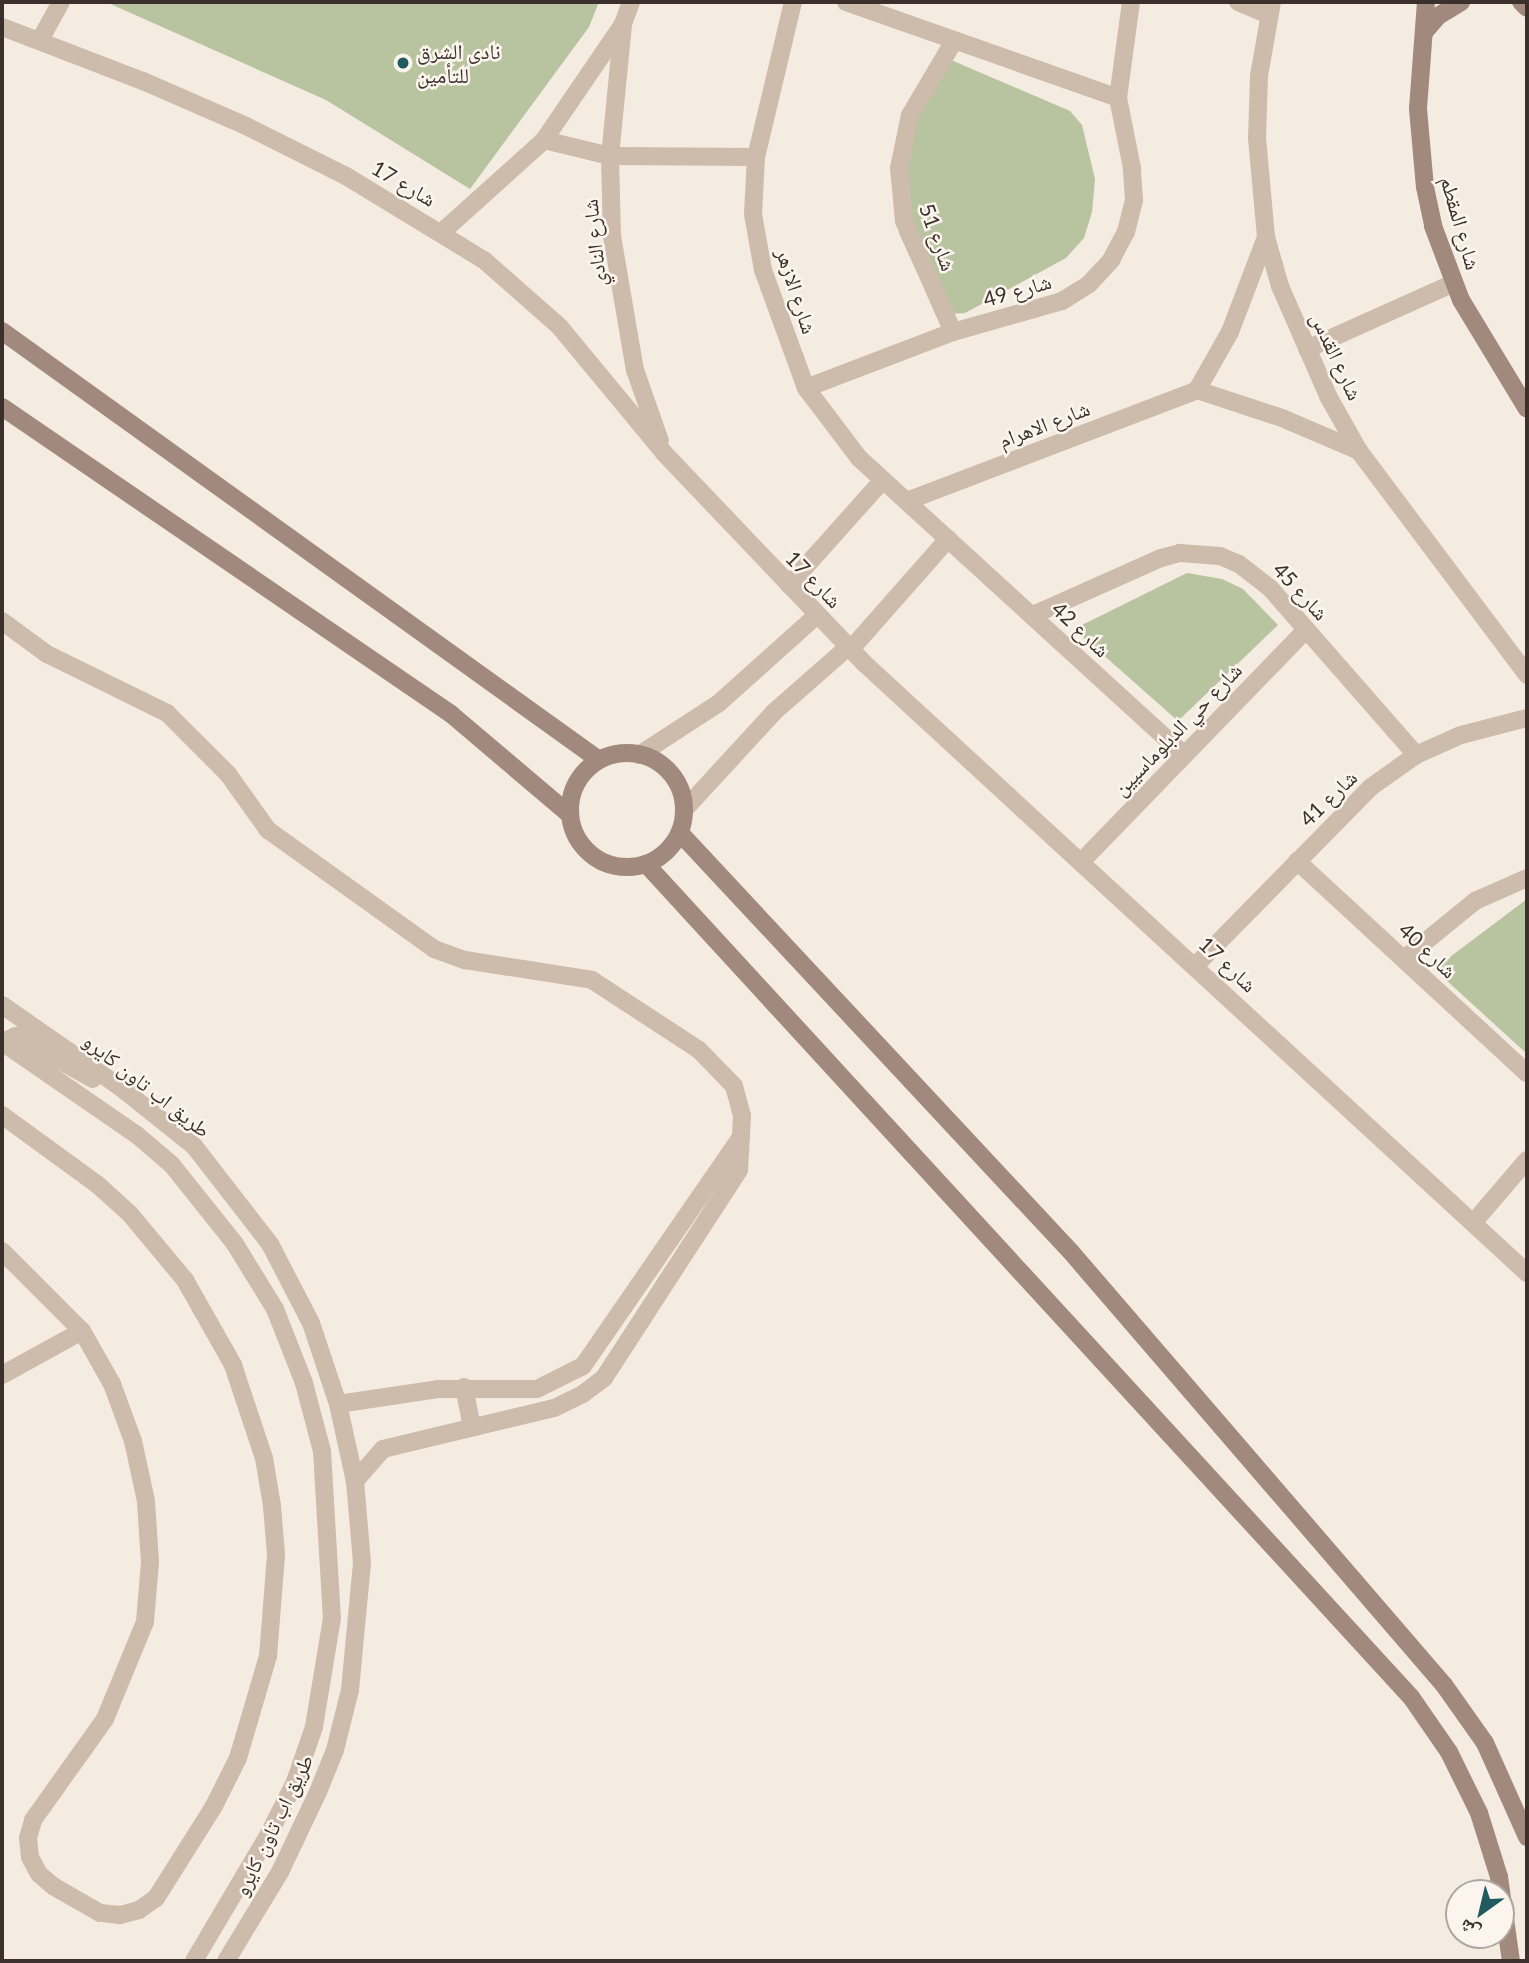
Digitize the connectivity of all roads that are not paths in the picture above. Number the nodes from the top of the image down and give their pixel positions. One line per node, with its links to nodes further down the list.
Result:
1 (61, 2): 15 (street)
2 (631, 2): 12 (street, شارع النادي)
3 (793, 2): 20 (street, شارع الازهر)
4 (846, 2): 16 (street)
5 (1131, 2): 17 (street, شارع 49)
6 (1238, 2): 10 (street)
7 (1426, 2): 14 (main road, شارع المقطم)
8 (1461, 2): 14 (main road)
9 (1521, 2): 11 (main road)
10 (1271, 8): 22 (street, شارع القدس)
11 (1527, 8)
12 (623, 24): 18 (street, شارع النادي); 19 (street, شارع النادي)
13 (2, 27): 15 (street, شارع 17)
14 (1426, 30): 23 (main road, شارع المقطم)
15 (40, 40): 21 (street, شارع 17)
16 (954, 41): 17 (street); 25 (street, شارع 51)
17 (1118, 98): 25 (street, شارع 49)
18 (544, 140): 19 (street); 21 (street, شارع النادي)
19 (610, 156): 20 (street); 32 (street, شارع النادي)
20 (755, 157): 27 (street, شارع الازهر)
21 (442, 232): 32 (street, شارع 17)
22 (1266, 237): 26 (street, شارع القدس); 28 (street)
23 (1454, 283): 26 (street); 30 (main road, شارع المقطم)
24 (2, 331): 47 (main road)
25 (953, 332): 27 (street, شارع 49)
26 (1307, 349): 31 (street, شارع القدس)
27 (806, 388): 33 (street, شارع الازهر)
28 (1197, 390): 31 (street); 34 (street, شارع الاهرام)
29 (2, 407): 49 (main road)
30 (1527, 409)
31 (1359, 451): 42 (street, شارع القدس)
32 (664, 453): 36 (street, شارع 17)
33 (883, 480): 34 (street, شارع الازهر); 36 (street)
34 (907, 500): 35 (street, شارع الازهر)
35 (948, 539): 38 (street, شارع 42); 41 (street)
36 (789, 585): 37 (street, شارع 17)
37 (817, 615): 41 (street, شارع 17); 45 (street)
38 (1033, 615): 40 (street, شارع 45); 44 (street, شارع 42)
39 (2, 621): 62 (street)
40 (1306, 630): 44 (street, شارع حي الدبلوماسيين); 46 (street, شارع 45)
41 (850, 648): 48 (street); 51 (street, شارع 17)
42 (1527, 674)
43 (1527, 718): 46 (street, شارع 41)
44 (1182, 753): 51 (street, شارع حي الدبلوماسيين)
45 (639, 755): 47 (main road); 48 (main road)
46 (1416, 755): 52 (street, شارع 41)
47 (599, 760): 49 (main road)
48 (684, 810): 50 (main road)
49 (570, 815): 53 (main road)
50 (680, 833): 53 (main road); 76 (main road)
51 (1082, 861): 56 (street, شارع 17)
52 (1297, 861): 55 (street, شارع 40); 56 (street, شارع 41)
53 (646, 864): 79 (main road)
54 (1527, 878): 55 (street)
55 (1404, 959): 59 (street, شارع 40)
56 (1196, 965): 64 (street, شارع 17)
57 (2, 1005): 60 (street, طريق اب تاون كايرو)
58 (2, 1042): 60 (street); 75 (street, طريق اب تاون كايرو)
59 (1527, 1073)
60 (120, 1087): 72 (street, طريق اب تاون كايرو)
61 (2, 1115): 69 (street)
62 (741, 1137): 65 (street); 67 (street)
63 (1527, 1160): 64 (street)
64 (1473, 1223): 68 (street, شارع 17)
65 (666, 1248): 67 (street); 71 (street)
66 (2, 1251): 69 (street)
67 (684, 1259): 73 (street)
68 (1527, 1273)
69 (82, 1331): 70 (street)
70 (2, 1375)
71 (464, 1387): 72 (street); 73 (street)
72 (338, 1404): 74 (street, طريق اب تاون كايرو)
73 (472, 1427): 74 (street)
74 (355, 1481): 75 (street); 78 (street, طريق اب تاون كايرو)
75 (326, 1485): 77 (street, طريق اب تاون كايرو)
76 (1527, 1837)
77 (194, 1961)
78 (226, 1961)
79 (1511, 1961)

